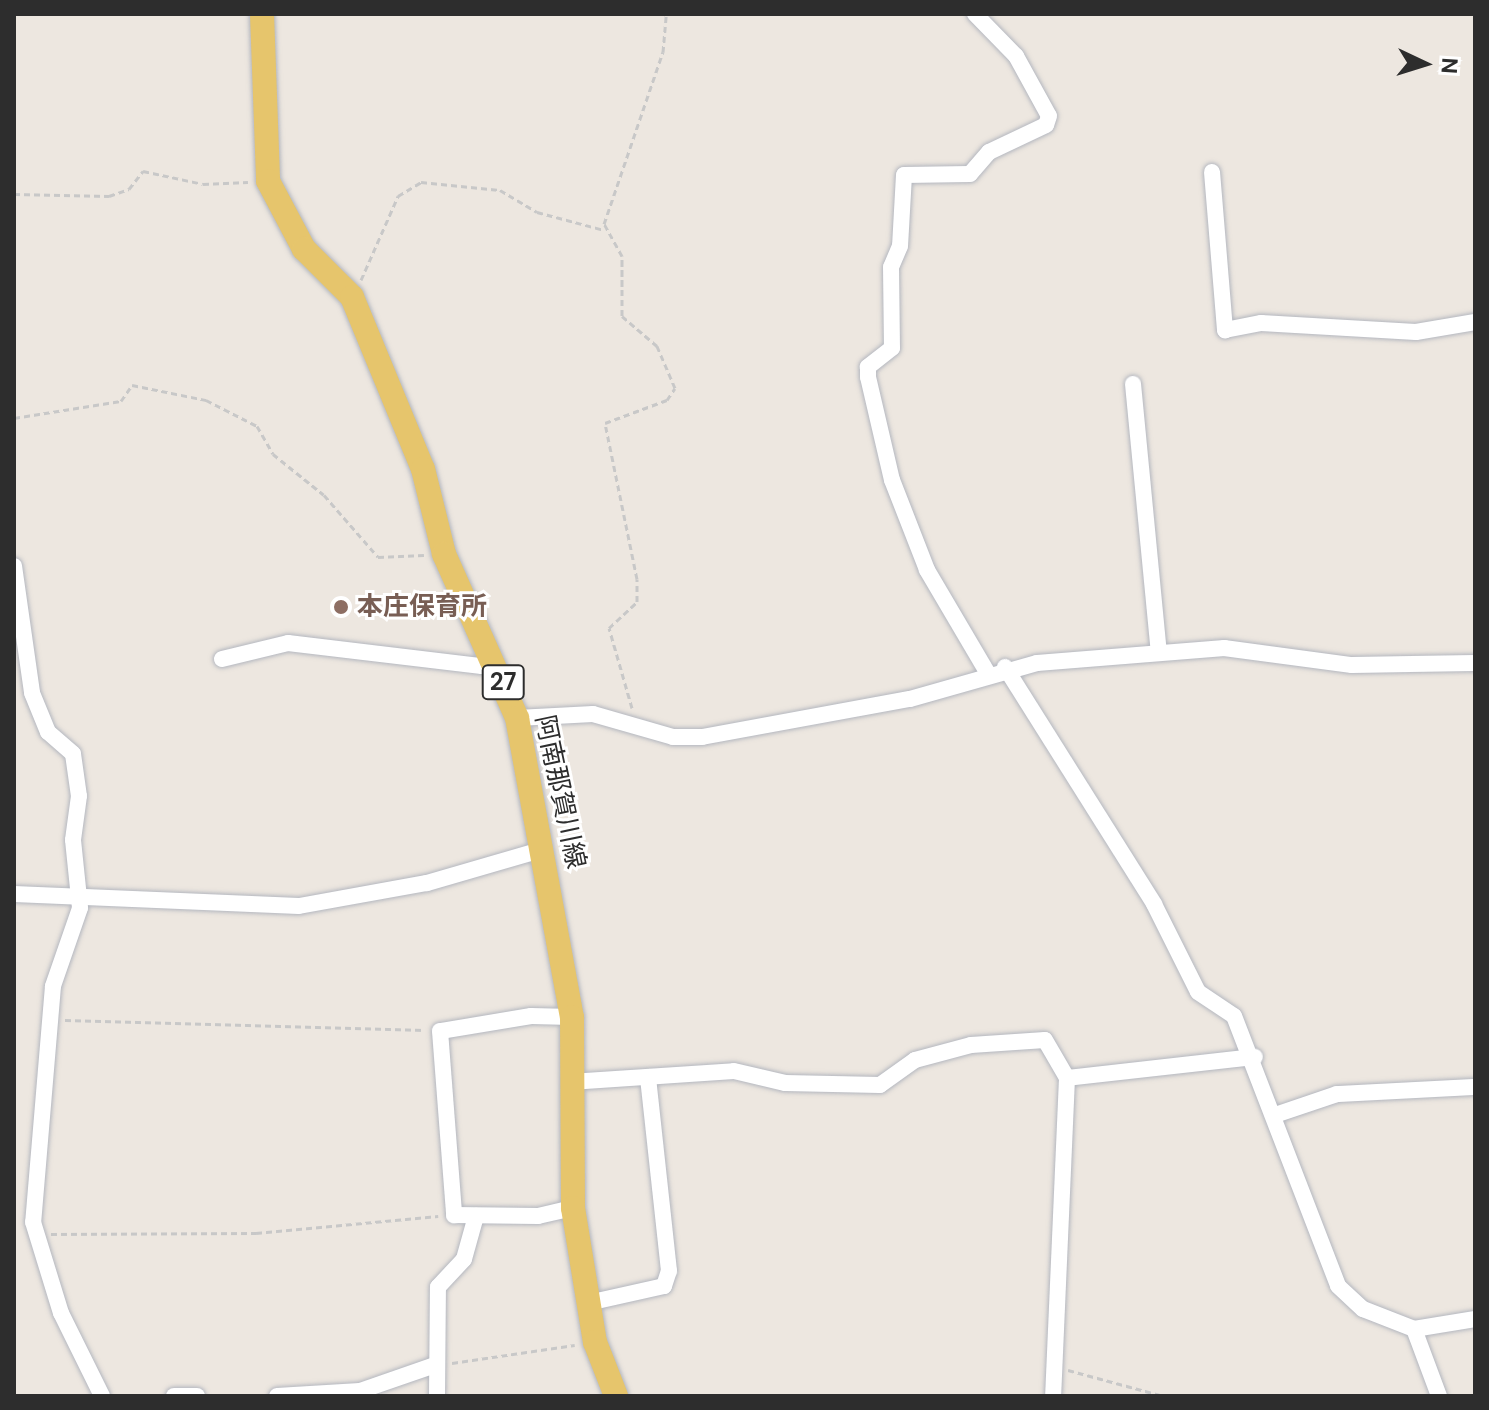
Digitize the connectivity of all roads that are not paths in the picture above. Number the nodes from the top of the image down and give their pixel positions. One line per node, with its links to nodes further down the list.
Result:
1 (262, 14): 9 (main road, 阿南那賀川線 / 27)
2 (975, 14): 12 (street)
3 (1212, 172): 4 (street)
4 (1475, 322)
5 (1133, 384): 7 (street)
6 (14, 566): 16 (street)
7 (1159, 652): 10 (street); 11 (street)
8 (222, 659): 9 (street)
9 (493, 661): 13 (main road, 阿南那賀川線 / 27)
10 (1475, 663)
11 (1005, 667): 12 (street); 18 (street)
12 (987, 672): 13 (street)
13 (517, 718): 14 (main road, 阿南那賀川線 / 27)
14 (544, 849): 16 (street); 17 (main road, 阿南那賀川線 / 27)
15 (14, 894): 16 (street)
16 (79, 897): 30 (street)
17 (572, 1017): 21 (main road, 阿南那賀川線 / 27); 25 (street)
18 (1255, 1057): 20 (street); 23 (street)
19 (648, 1077): 20 (street); 21 (street); 26 (street)
20 (1067, 1078): 36 (street)
21 (570, 1082): 24 (main road, 阿南那賀川線 / 27)
22 (1475, 1087): 23 (street)
23 (1278, 1114): 28 (street)
24 (573, 1208): 25 (street); 26 (main road, 阿南那賀川線 / 27)
25 (476, 1216): 29 (street)
26 (588, 1303): 35 (main road, 阿南那賀川線 / 27)
27 (1475, 1319): 28 (street)
28 (1414, 1329): 37 (street)
29 (435, 1365): 33 (street); 34 (street)
30 (102, 1396)
31 (174, 1396): 32 (street)
32 (197, 1396)
33 (277, 1396)
34 (437, 1396)
35 (616, 1396)
36 (1053, 1396)
37 (1439, 1396)

